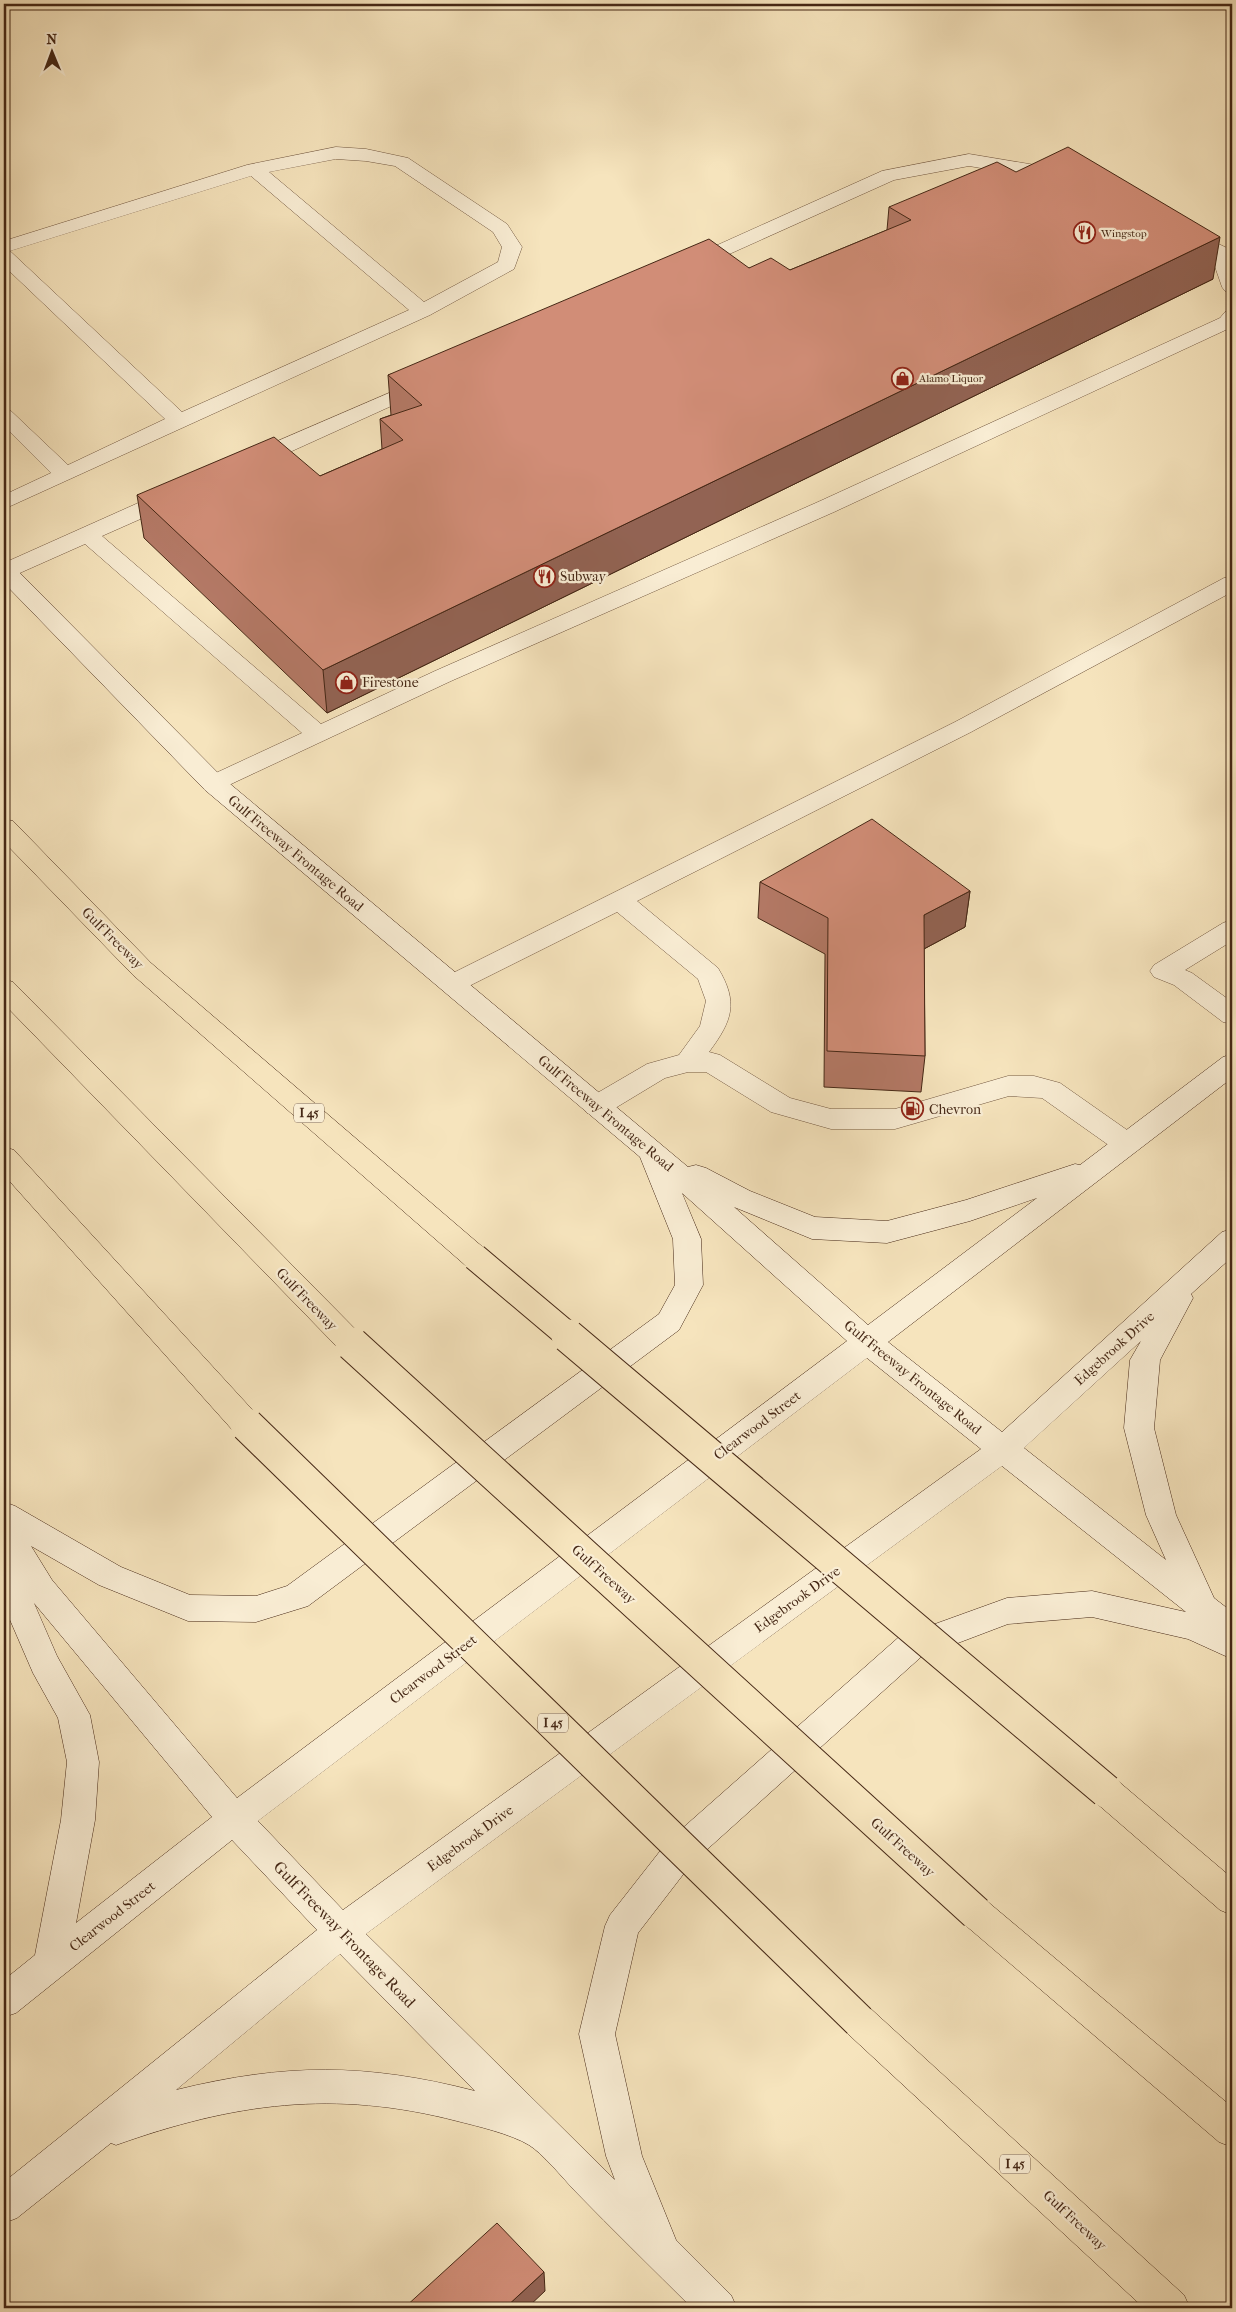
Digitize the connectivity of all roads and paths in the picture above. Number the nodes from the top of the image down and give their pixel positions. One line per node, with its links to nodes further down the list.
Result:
1 (254, 169): 4 (main road); 8 (main road); 8 (main road)
2 (1074, 177): 6 (main road)
3 (1169, 225): 7 (main road)
4 (4, 247)
5 (4, 256): 12 (main road)
6 (670, 273)
7 (1232, 287)
8 (423, 311): 12 (main road)
9 (1232, 316): 20 (main road)
10 (443, 375): 13 (main road)
11 (4, 415): 14 (main road)
12 (179, 420): 14 (main road)
13 (233, 469)
14 (65, 474): 16 (main road)
15 (188, 489): 17 (main road)
16 (4, 503)
17 (87, 534): 18 (main road); 20 (main road)
18 (4, 570): 21 (main road, Gulf Freeway Frontage Road)
19 (1232, 583): 23 (main road)
20 (319, 735): 21 (main road)
21 (214, 784): 25 (main road, Gulf Freeway Frontage Road)
22 (4, 827): 44 (highway, Gulf Freeway / I 45, bridge)
23 (619, 900): 25 (main road); 28 (main road)
24 (1232, 929): 27 (main road)
25 (452, 984): 30 (main road, Gulf Freeway Frontage Road)
26 (4, 988): 48 (highway, Gulf Freeway, bridge)
27 (1232, 1015)
28 (688, 1062): 30 (main road); 31 (main road)
29 (1232, 1064): 31 (main road)
30 (597, 1106): 32 (main road, Gulf Freeway Frontage Road)
31 (1127, 1144): 34 (main road)
32 (651, 1152): 34 (main road); 37 (main road, Gulf Freeway Frontage Road); 39 (main road)
33 (4, 1157): 54 (highway, Gulf Freeway / I 45, bridge)
34 (1096, 1168): 37 (main road)
35 (1232, 1240): 36 (main road, Edgebrook Drive)
36 (1188, 1280): 38 (main road, Edgebrook Drive); 42 (main road)
37 (867, 1342): 38 (main road, Gulf Freeway Frontage Road); 43 (main road, Clearwood Street)
38 (1003, 1449): 42 (main road, Gulf Freeway Frontage Road); 45 (main road, Edgebrook Drive)
39 (4, 1514)
40 (4, 1530): 43 (main road, Gulf Freeway Frontage Road)
41 (4, 1570): 46 (main road)
42 (1225, 1623): 52 (main road)
43 (234, 1819): 45 (main road, Gulf Freeway Frontage Road); 46 (main road, Clearwood Street)
44 (1232, 1899)
45 (341, 1932): 49 (main road, Gulf Freeway Frontage Road); 50 (main road)
46 (51, 1964): 47 (main road, Clearwood Street)
47 (4, 2001)
48 (1232, 2130)
49 (540, 2132): 50 (main road); 52 (main road, Gulf Freeway Frontage Road)
50 (94, 2135): 51 (main road)
51 (4, 2205)
52 (662, 2252): 53 (main road, Gulf Freeway Frontage Road)
53 (718, 2308)
54 (1171, 2308)

